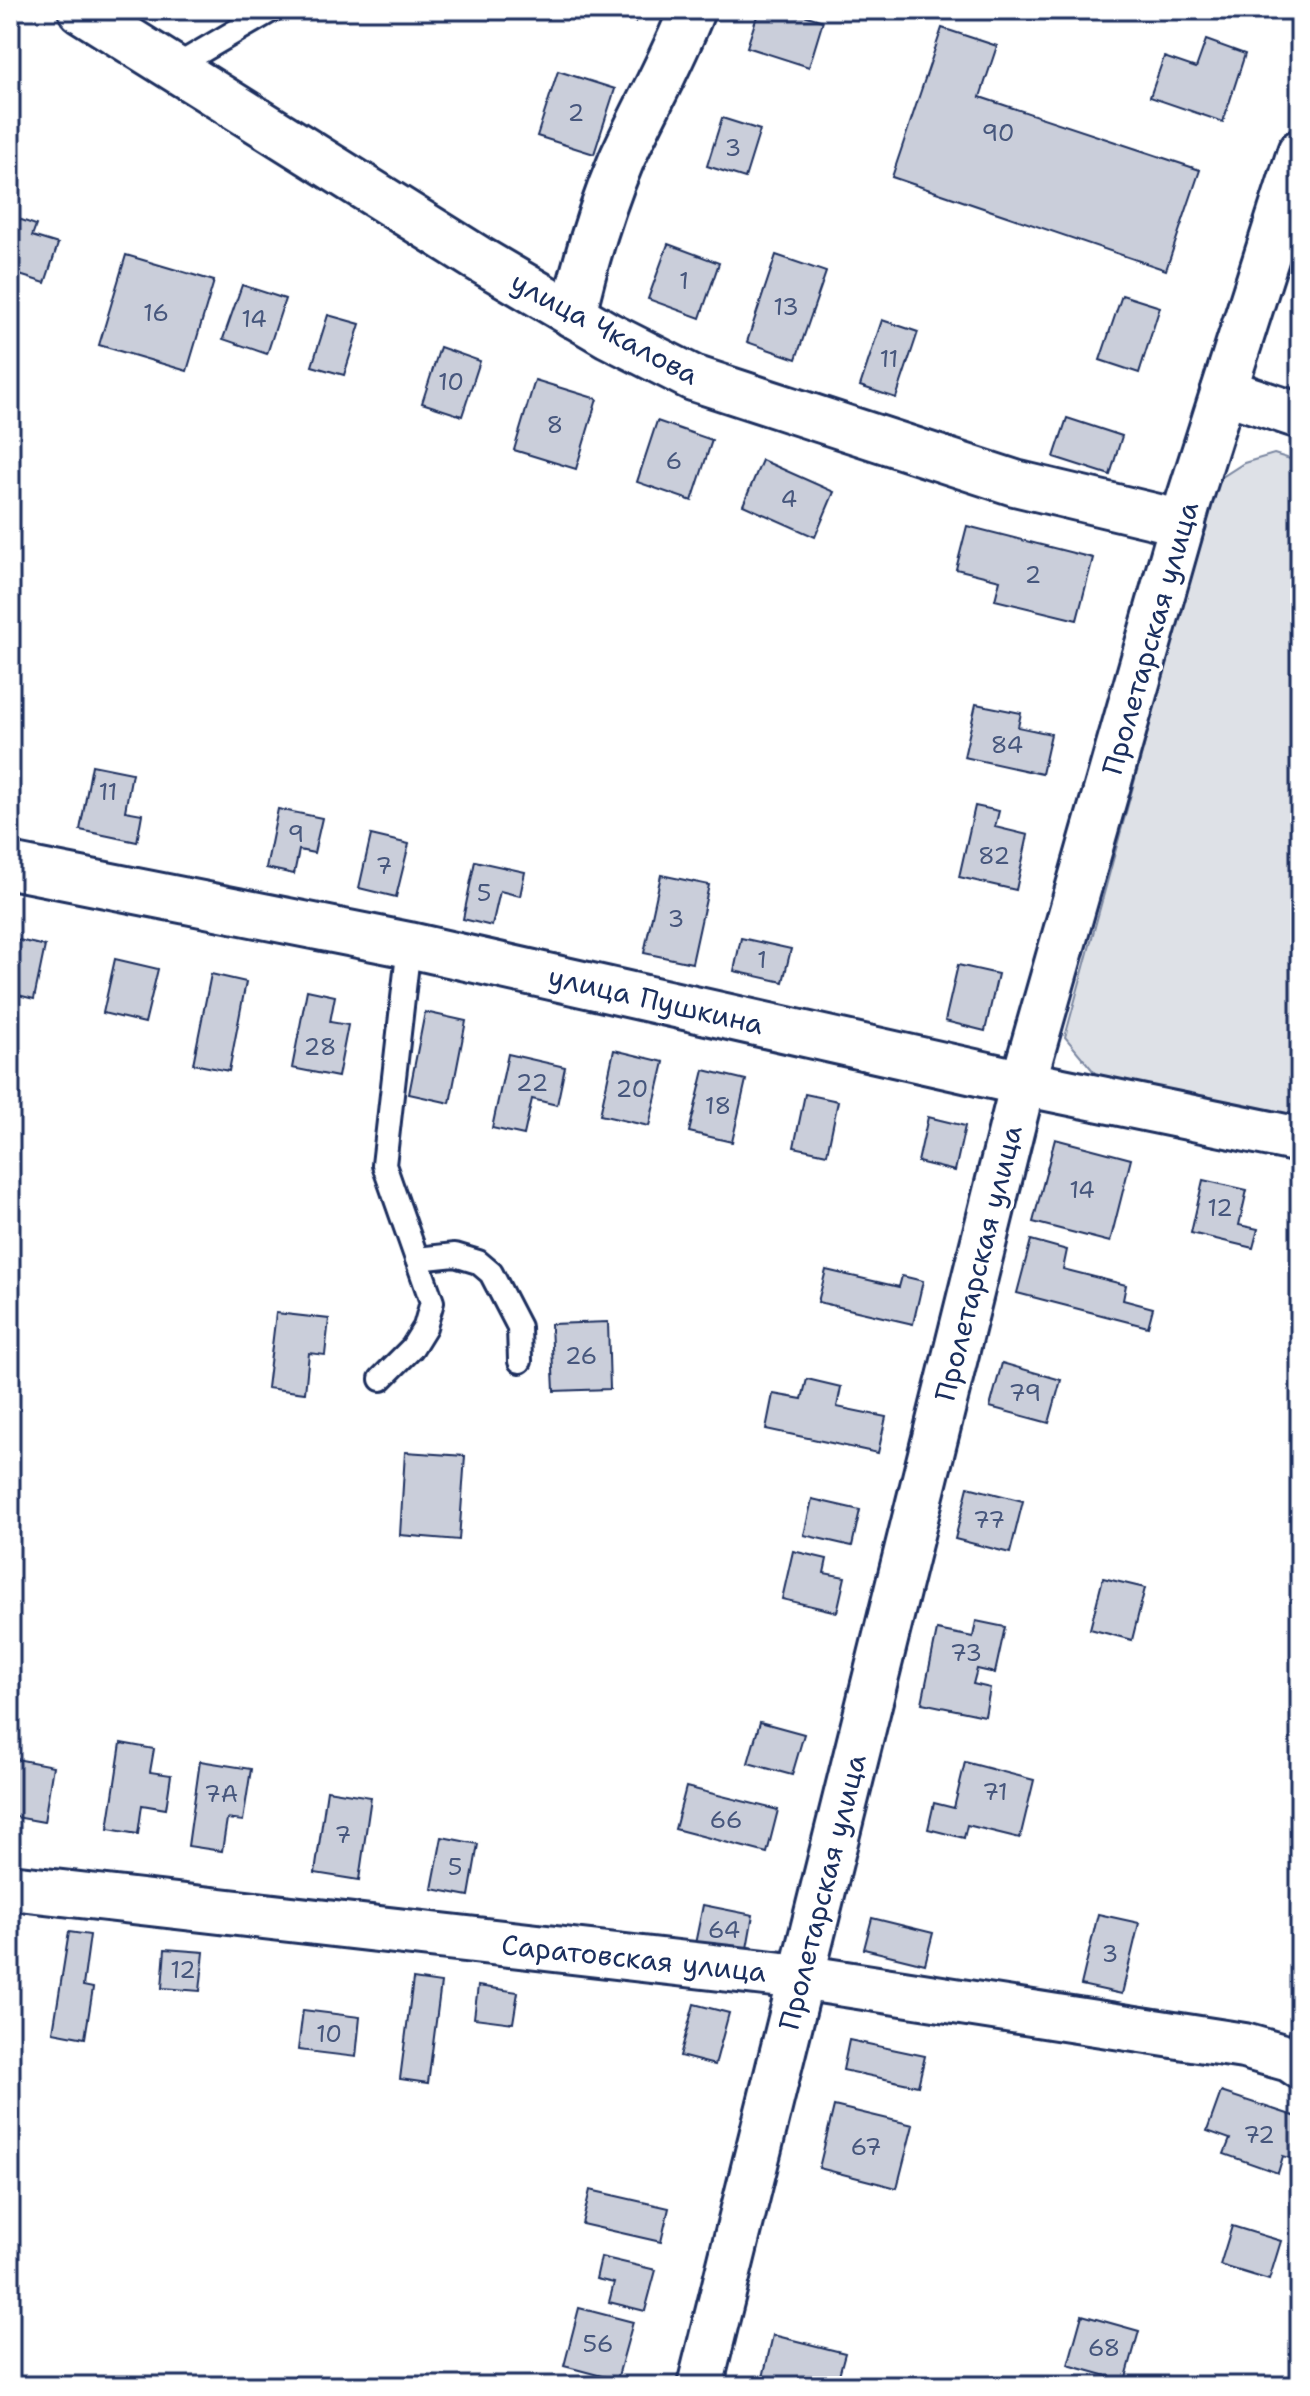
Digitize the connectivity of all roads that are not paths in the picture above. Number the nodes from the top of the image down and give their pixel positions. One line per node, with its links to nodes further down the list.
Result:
1 (81, 10): 4 (street, улица Чкалова)
2 (272, 10): 4 (lane)
3 (692, 10): 6 (street)
4 (173, 68): 6 (street, улица Чкалова)
5 (1300, 152): 7 (street, Пролетарская улица)
6 (573, 315): 9 (street, улица Чкалова)
7 (1224, 391): 8 (street); 9 (street, Пролетарская улица)
8 (1300, 416)
9 (1183, 523): 12 (street, Пролетарская улица)
10 (10, 866): 11 (street, улица Пушкина)
11 (409, 945): 12 (street, улица Пушкина); 14 (lane)
12 (1023, 1083): 13 (street, улица Пушкина); 18 (street, Пролетарская улица)
13 (1300, 1140)
14 (417, 1259): 15 (lane); 16 (lane)
15 (520, 1361)
16 (381, 1379)
17 (10, 1887): 18 (street, Саратовская улица)
18 (800, 1977): 19 (street, Саратовская улица); 20 (street, Пролетарская улица)
19 (1300, 2066)
20 (700, 2386)

